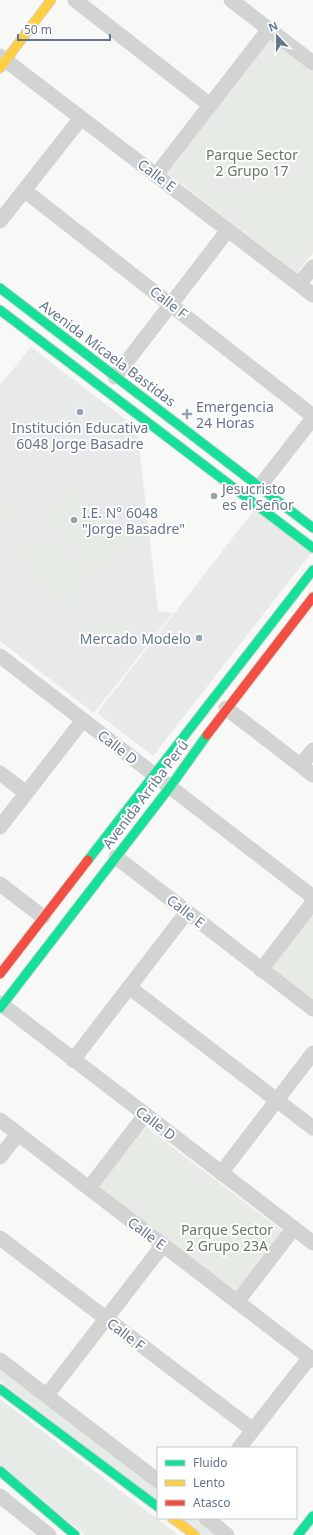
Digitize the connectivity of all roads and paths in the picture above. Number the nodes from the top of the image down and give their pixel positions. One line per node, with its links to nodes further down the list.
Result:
1 (51, 0): 5 (street)
2 (75, 0): 7 (street)
3 (231, 0): 4 (street)
4 (269, 29): 6 (street); 7 (street)
5 (2, 61): 8 (street, Calle E)
6 (313, 63)
7 (210, 105): 9 (street)
8 (81, 118): 9 (street, Calle E); 10 (street)
9 (156, 175): 12 (street, Calle E)
10 (24, 190): 11 (street); 17 (street, Calle F)
11 (0, 221)
12 (228, 230): 14 (street, Calle E); 17 (street)
13 (313, 267): 14 (street)
14 (299, 284): 16 (street, Calle E)
15 (0, 288): 19 (street, Avenida Micaela Bastidas)
16 (313, 295)
17 (171, 304): 19 (street); 20 (street, Calle F)
18 (0, 310): 23 (street)
19 (115, 377): 21 (street, Avenida Micaela Bastidas)
20 (313, 417): 21 (street)
21 (260, 486): 22 (street, Avenida Micaela Bastidas)
22 (313, 528)
23 (313, 548)
24 (313, 570): 32 (street, Avenida Arriba Perú)
25 (313, 597): 27 (street, Avenida Arriba Perú)
26 (0, 656): 28 (street, Calle D)
27 (226, 708): 30 (street); 34 (street, Avenida Arriba Perú)
28 (82, 720): 32 (street, Calle D); 35 (street)
29 (313, 750): 30 (street)
30 (301, 766): 33 (street)
31 (0, 773): 35 (street)
32 (153, 774): 34 (street, Calle D); 42 (street, Avenida Arriba Perú)
33 (313, 775)
34 (170, 787): 37 (street, Avenida Arriba Perú); 39 (street, Calle D)
35 (26, 794): 36 (street)
36 (0, 827)
37 (116, 858): 41 (street, Calle E); 46 (street, Avenida Arriba Perú)
38 (0, 884): 42 (street)
39 (313, 897)
40 (313, 902): 43 (street)
41 (187, 912): 43 (street, Calle E); 45 (street)
42 (43, 917): 44 (street, Avenida Arriba Perú)
43 (261, 970): 47 (street, Calle E)
44 (0, 974)
45 (129, 988): 49 (street); 50 (street)
46 (1, 1006): 49 (street, Calle D)
47 (313, 1010)
48 (313, 1053): 50 (street)
49 (73, 1060): 51 (street, Calle D)
50 (277, 1100): 53 (street); 56 (street)
51 (145, 1115): 56 (street, Calle D); 57 (street)
52 (0, 1120): 54 (street, Calle E)
53 (313, 1128)
54 (18, 1134): 55 (street); 57 (street, Calle E)
55 (0, 1157)
56 (221, 1173): 58 (street, Calle D)
57 (89, 1188): 61 (street, Calle E)
58 (294, 1228): 60 (street, Calle D); 62 (street)
59 (0, 1238): 63 (street, Calle F)
60 (313, 1243)
61 (163, 1245): 62 (street, Calle E); 63 (street)
62 (237, 1302): 64 (street, Calle E)
63 (107, 1319): 67 (street); 68 (street, Calle F)
64 (311, 1358): 68 (street)
65 (0, 1360): 67 (street)
66 (0, 1389): 73 (street)
67 (47, 1395): 71 (street)
68 (253, 1430): 69 (street)
69 (240, 1447)
70 (0, 1471): 78 (street)
71 (157, 1480)
72 (0, 1496): 77 (street)
73 (157, 1506)
74 (313, 1516): 81 (street)
75 (173, 1519): 79 (street)
76 (207, 1519): 80 (street)
77 (49, 1535)
78 (75, 1535)
79 (195, 1535)
80 (227, 1535)
81 (298, 1535)

